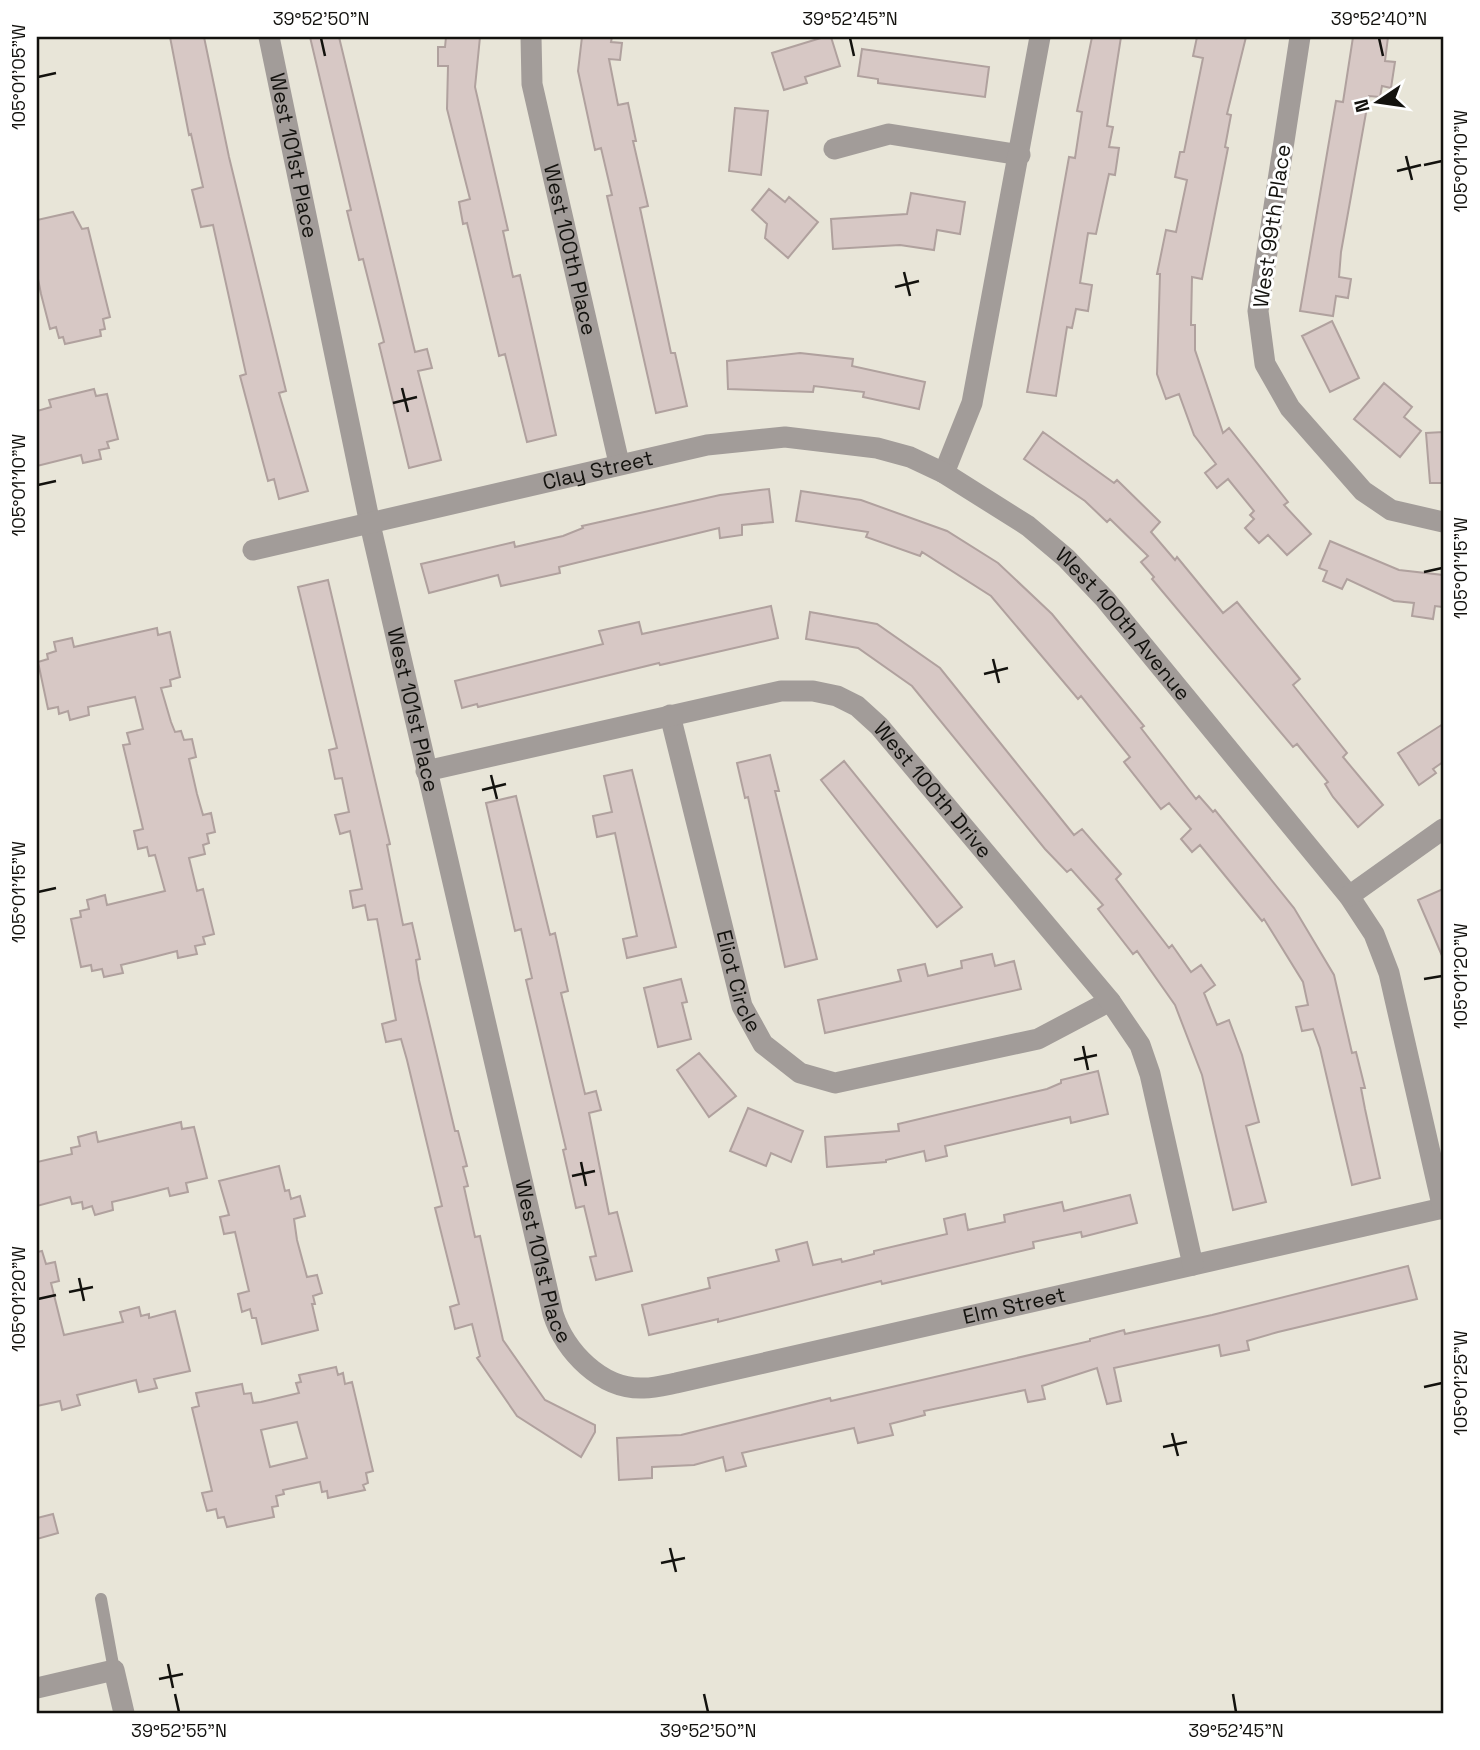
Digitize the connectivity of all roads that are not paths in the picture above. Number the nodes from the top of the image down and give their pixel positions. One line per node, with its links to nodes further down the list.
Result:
1 (269, 37): 10 (street, West 101st Place)
2 (531, 37): 7 (street, West 100th Place)
3 (1040, 37): 6 (street)
4 (1300, 37): 9 (street, West 99th Place)
5 (834, 149): 6 (street)
6 (1020, 155): 8 (street)
7 (619, 463): 8 (street, Clay Street); 10 (street, Clay Street)
8 (944, 473): 15 (street, West 100th Avenue)
9 (1443, 522)
10 (370, 524): 11 (street, Clay Street); 13 (street, West 101st Place)
11 (253, 550)
12 (670, 715): 13 (street, West 100th Drive); 16 (street, West 100th Drive); 16 (street, Eliot Circle)
13 (426, 771): 19 (street, West 101st Place)
14 (1443, 829): 15 (street)
15 (1349, 896): 17 (street, West 100th Avenue)
16 (1110, 1001): 18 (street, West 100th Drive)
17 (1443, 1209): 18 (street, Elm Street)
18 (1193, 1265): 19 (street, Elm Street)
19 (591, 1367)
20 (101, 1599): 21 (lane)
21 (114, 1670): 22 (street); 23 (street)
22 (37, 1688)
23 (124, 1713)

